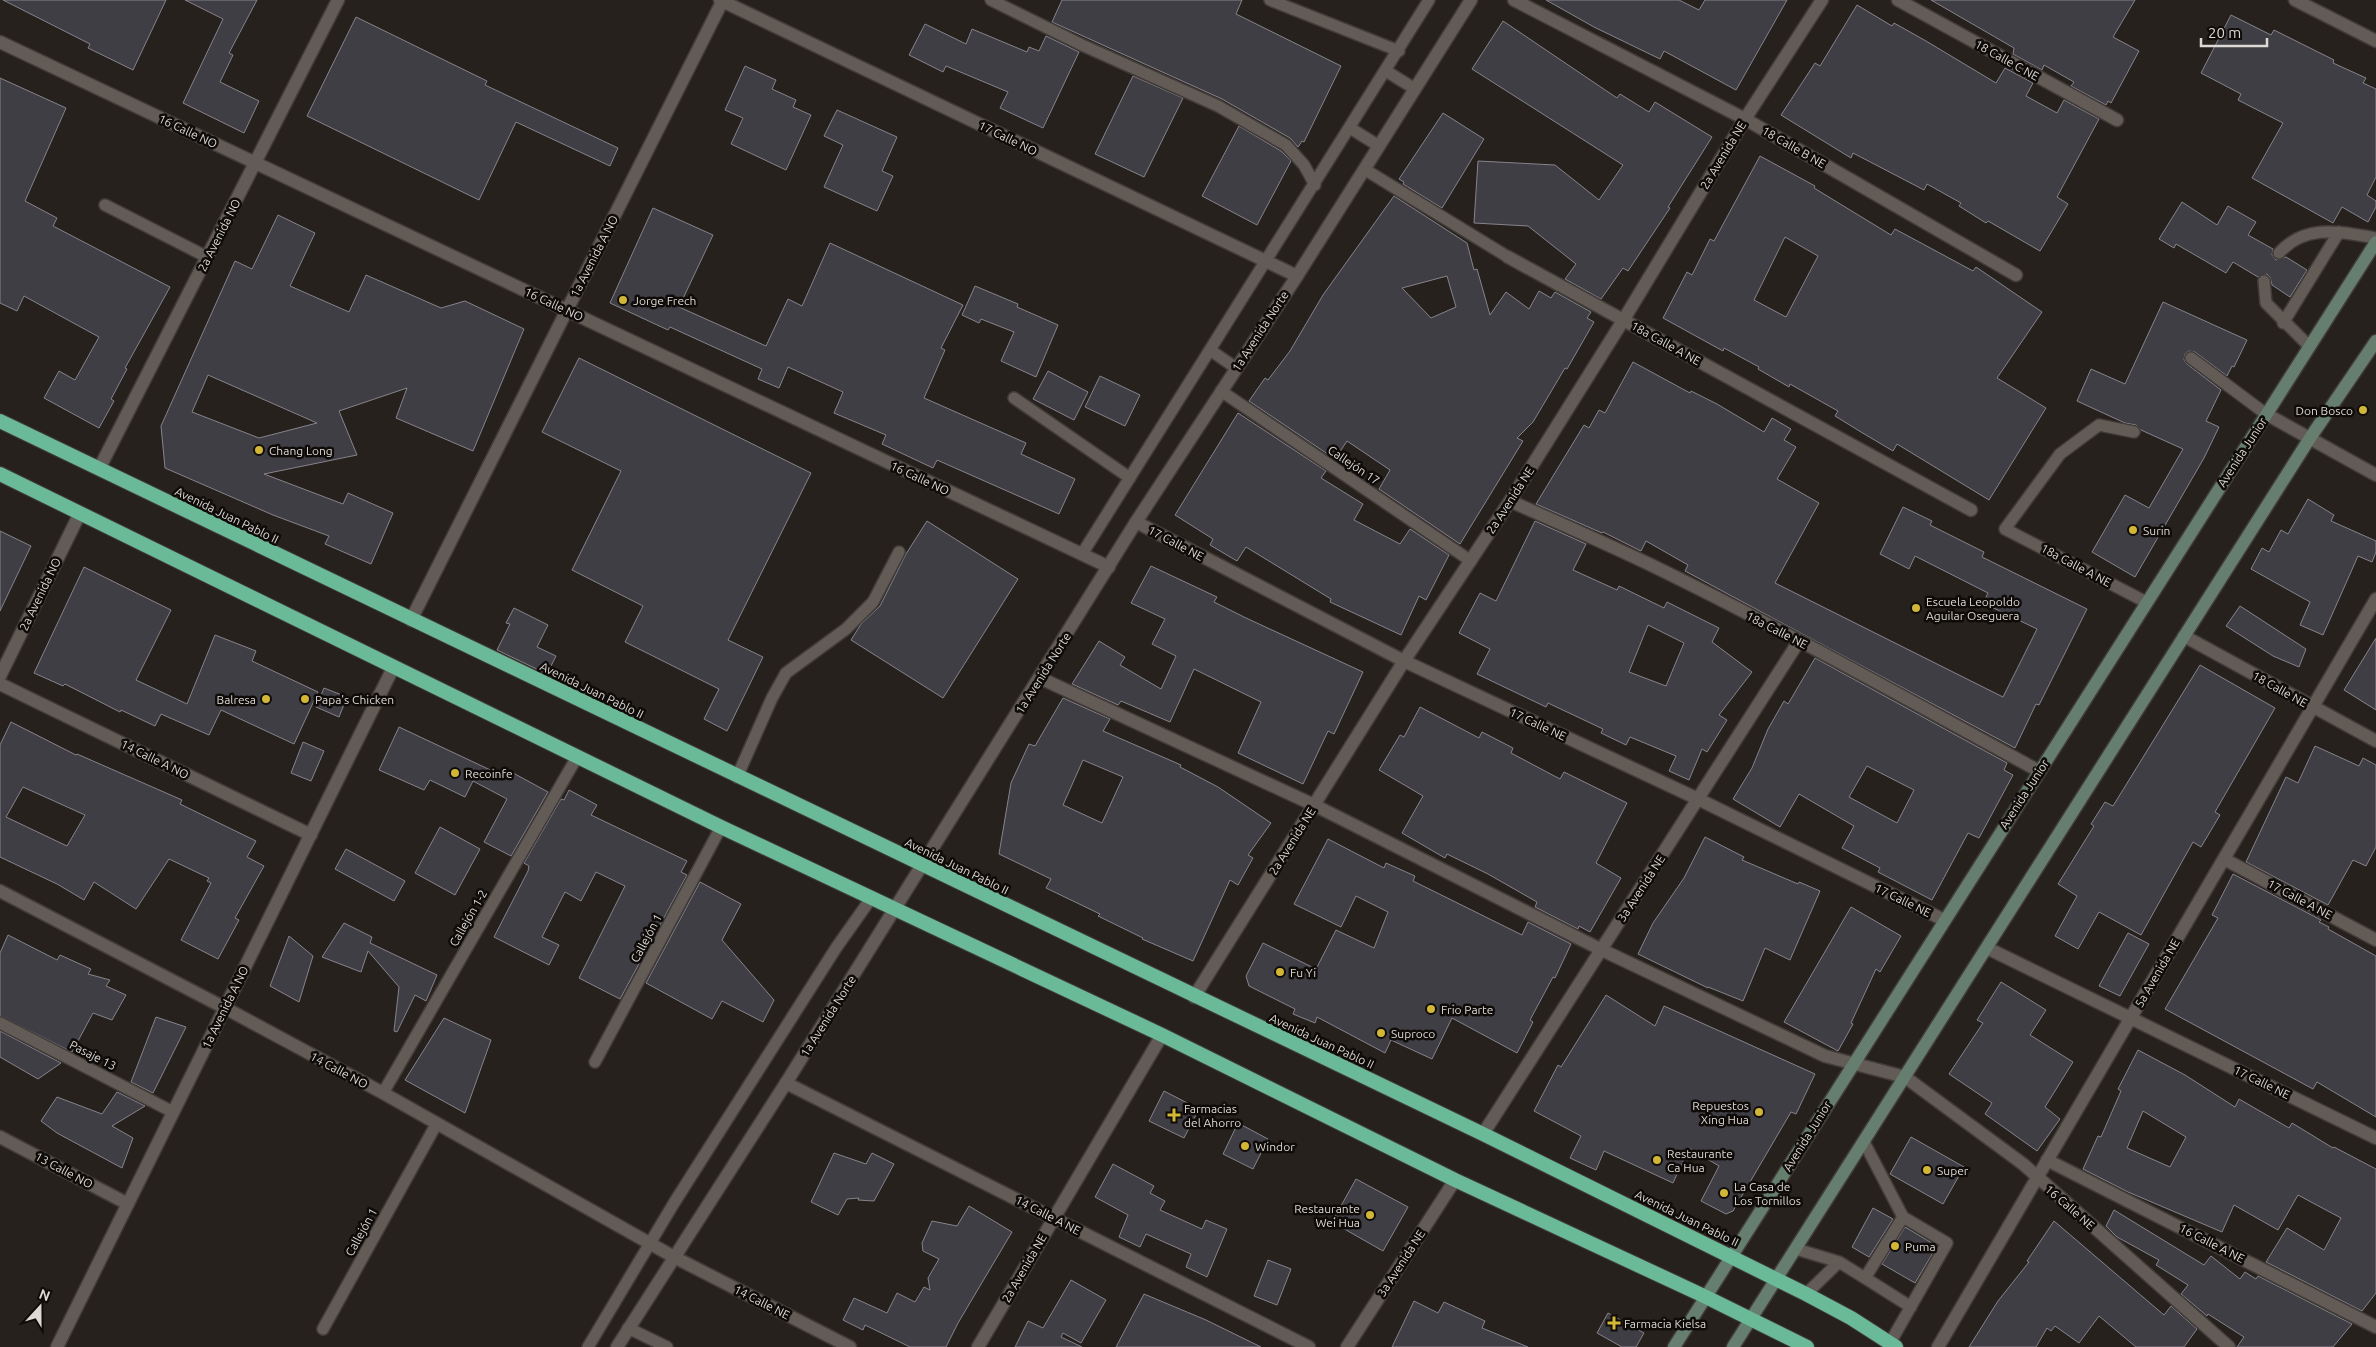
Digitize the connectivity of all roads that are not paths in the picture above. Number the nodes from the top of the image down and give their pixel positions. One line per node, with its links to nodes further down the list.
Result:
1 (338, 0): 20 (street, 2a Avenida NO)
2 (722, 0): 30 (street, 17 Calle NO); 34 (street, 1a Avenida A NO)
3 (991, 0): 22 (lane)
4 (1270, 0): 13 (lane)
5 (1429, 0): 13 (lane)
6 (1471, 0): 15 (street, 1a Avenida Norte)
7 (1514, 0): 16 (street, 18 Calle B NE)
8 (1822, 0): 16 (street, 2a Avenida NE)
9 (1898, 0): 17 (street, 18 Calle C NE)
10 (2294, 0): 11 (street)
11 (2376, 40)
12 (0, 42): 20 (street, 16 Calle NO)
13 (1399, 51): 14 (lane)
14 (1386, 71): 15 (lane); 18 (lane)
15 (1415, 90): 19 (street, 1a Avenida Norte)
16 (1745, 119): 31 (street, 18 Calle B NE); 35 (street, 2a Avenida NE)
17 (2116, 120)
18 (1350, 128): 19 (lane); 22 (lane)
19 (1378, 146): 21 (street, 1a Avenida Norte)
20 (256, 163): 28 (street, 2a Avenida NO); 34 (street, 16 Calle NO)
21 (1364, 169): 29 (lane, 18a Calle A NE); 32 (street, 1a Avenida Norte)
22 (1315, 185): 30 (lane)
23 (105, 205): 28 (lane)
24 (2339, 232): 25 (lane); 27 (lane); 36 (lane)
25 (2376, 238)
26 (2376, 242): 38 (main road, Avenida Junior)
27 (2279, 253)
28 (207, 257): 48 (street, 2a Avenida NO)
29 (1508, 257): 35 (street, 18a Calle A NE)
30 (1266, 261): 32 (street, 17 Calle NO); 39 (lane)
31 (2016, 275)
32 (1296, 276): 41 (street, 1a Avenida Norte)
33 (2264, 281): 36 (lane)
34 (567, 310): 57 (street, 16 Calle NO); 62 (street, 1a Avenida A NO)
35 (1624, 320): 52 (street, 2a Avenida NE); 53 (street, 18a Calle A NE)
36 (2283, 323): 38 (lane)
37 (2376, 340): 47 (main road)
38 (2309, 346): 44 (main road, Avenida Junior)
39 (1210, 350): 41 (lane); 51 (lane)
40 (2190, 358): 44 (lane)
41 (1236, 368): 42 (street, 1a Avenida Norte)
42 (1221, 391): 55 (street, 1a Avenida Norte); 58 (lane, Callejón 17)
43 (1014, 398): 51 (lane)
44 (2266, 414): 47 (street); 61 (main road, Avenida Junior)
45 (0, 421): 48 (highway, Avenida Juan Pablo II)
46 (2134, 432): 61 (lane, 18a Calle A NE)
47 (2310, 438): 50 (street); 63 (main road)
48 (99, 470): 62 (highway, Avenida Juan Pablo II)
49 (0, 474): 54 (highway)
50 (2376, 475)
51 (1130, 478): 57 (lane)
52 (1510, 500): 58 (street, 2a Avenida NE); 64 (street, 18a Calle NE)
53 (1971, 510)
54 (80, 513): 66 (highway); 67 (street, 2a Avenida NO)
55 (1136, 522): 59 (street, 1a Avenida Norte); 65 (street, 17 Calle NE)
56 (900, 552): 74 (lane)
57 (1082, 554): 59 (street, 16 Calle NO)
58 (1471, 561): 65 (street, 2a Avenida NE)
59 (1108, 567): 68 (street, 1a Avenida Norte)
60 (2376, 599): 70 (street, 5a Avenida NE)
61 (2146, 602): 73 (main road, Avenida Junior)
62 (411, 620): 74 (highway, Avenida Juan Pablo II)
63 (2184, 636): 70 (street, 18 Calle NE); 86 (main road)
64 (1799, 641): 73 (street, 18a Calle NE); 75 (street, 3a Avenida NE)
65 (1404, 662): 75 (street, 17 Calle NE); 76 (street, 2a Avenida NE)
66 (393, 668): 72 (highway); 78 (street, 1a Avenida A NO)
67 (0, 676)
68 (1040, 678): 76 (street); 80 (street, 1a Avenida Norte)
69 (0, 684): 78 (street, 14 Calle A NO)
70 (2313, 707): 71 (street, 18 Calle NE); 79 (street, 5a Avenida NE)
71 (2376, 741)
72 (577, 757): 77 (highway); 97 (lane, Callejón 1-2)
73 (2039, 771): 84 (main road, Avenida Junior)
74 (737, 777): 80 (highway, Avenida Juan Pablo II)
75 (1698, 799): 84 (street, 17 Calle NE); 87 (street, 3a Avenida NE)
76 (1314, 805): 87 (street); 88 (street, 2a Avenida NE)
77 (721, 827): 82 (highway); 93 (lane, Callejón 1)
78 (311, 835): 89 (street, 1a Avenida A NO)
79 (2224, 859): 85 (street, 17 Calle A NE); 90 (street, 5a Avenida NE)
80 (922, 866): 83 (street, 1a Avenida Norte); 88 (highway, Avenida Juan Pablo II)
81 (0, 891): 89 (street, 14 Calle NO)
82 (872, 897): 83 (highway); 110 (lane)
83 (895, 908): 92 (highway); 96 (street, 1a Avenida Norte)
84 (1944, 920): 94 (main road, Avenida Junior)
85 (2376, 940)
86 (1987, 948): 90 (street, 17 Calle NE); 95 (main road)
87 (1602, 950): 94 (street); 100 (street, 3a Avenida NE)
88 (1194, 997): 100 (highway, Avenida Juan Pablo II)
89 (225, 1008): 97 (street, 14 Calle NO); 98 (street, 1a Avenida A NO)
90 (2131, 1017): 102 (street, 17 Calle NE); 104 (street, 5a Avenida NE)
91 (0, 1023): 98 (lane, Pasaje 13)
92 (1162, 1035): 106 (highway); 109 (street, 2a Avenida NE)
93 (595, 1062)
94 (1852, 1064): 95 (street); 112 (main road, Avenida Junior)
95 (1905, 1077): 103 (main road); 105 (street, 16 Calle NE)
96 (786, 1082): 109 (street, 14 Calle A NE); 113 (street, 1a Avenida Norte)
97 (383, 1093): 99 (street, 14 Calle NO)
98 (173, 1112): 107 (street, 1a Avenida A NO)
99 (437, 1123): 110 (street, 14 Calle NO); 123 (lane, Callejón 1)
100 (1483, 1134): 112 (highway, Avenida Juan Pablo II)
101 (0, 1137): 107 (street, 13 Calle NO)
102 (2376, 1138)
103 (1864, 1142): 108 (lane); 111 (main road)
104 (2047, 1160): 105 (street, 5a Avenida NE); 121 (street, 16 Calle A NE)
105 (2037, 1178): 136 (street, 5a Avenida NE); 137 (street, 16 Calle NE)
106 (1454, 1180): 118 (highway); 132 (street, 3a Avenida NE)
107 (128, 1204): 125 (street, 1a Avenida A NO)
108 (1903, 1217): 115 (lane); 119 (lane)
109 (1053, 1218): 130 (street, 2a Avenida NE); 131 (street, 14 Calle A NE)
110 (650, 1243): 113 (street, 14 Calle NO); 126 (lane)
111 (1796, 1249): 114 (lane); 116 (main road)
112 (1730, 1256): 116 (highway, Avenida Juan Pablo II); 118 (main road, Avenida Junior)
113 (674, 1257): 122 (street, 1a Avenida Norte); 129 (street, 14 Calle NE)
114 (1839, 1262): 115 (lane); 117 (lane)
115 (1865, 1278): 119 (lane)
116 (1776, 1279): 117 (highway, Avenida Juan Pablo II); 120 (main road)
117 (1806, 1294): 124 (highway, Avenida Juan Pablo II)
118 (1704, 1296): 120 (highway); 133 (main road, Avenida Junior)
119 (1911, 1307): 124 (lane)
120 (1752, 1319): 134 (main road); 135 (highway)
121 (2376, 1327)
122 (628, 1328): 127 (street, 1a Avenida Norte); 128 (lane)
123 (323, 1329)
124 (1893, 1345)
125 (57, 1347)
126 (588, 1347)
127 (617, 1347)
128 (667, 1347)
129 (850, 1347)
130 (978, 1347)
131 (1309, 1347)
132 (1347, 1347)
133 (1674, 1347)
134 (1733, 1347)
135 (1808, 1347)
136 (1938, 1347)
137 (2229, 1347)

